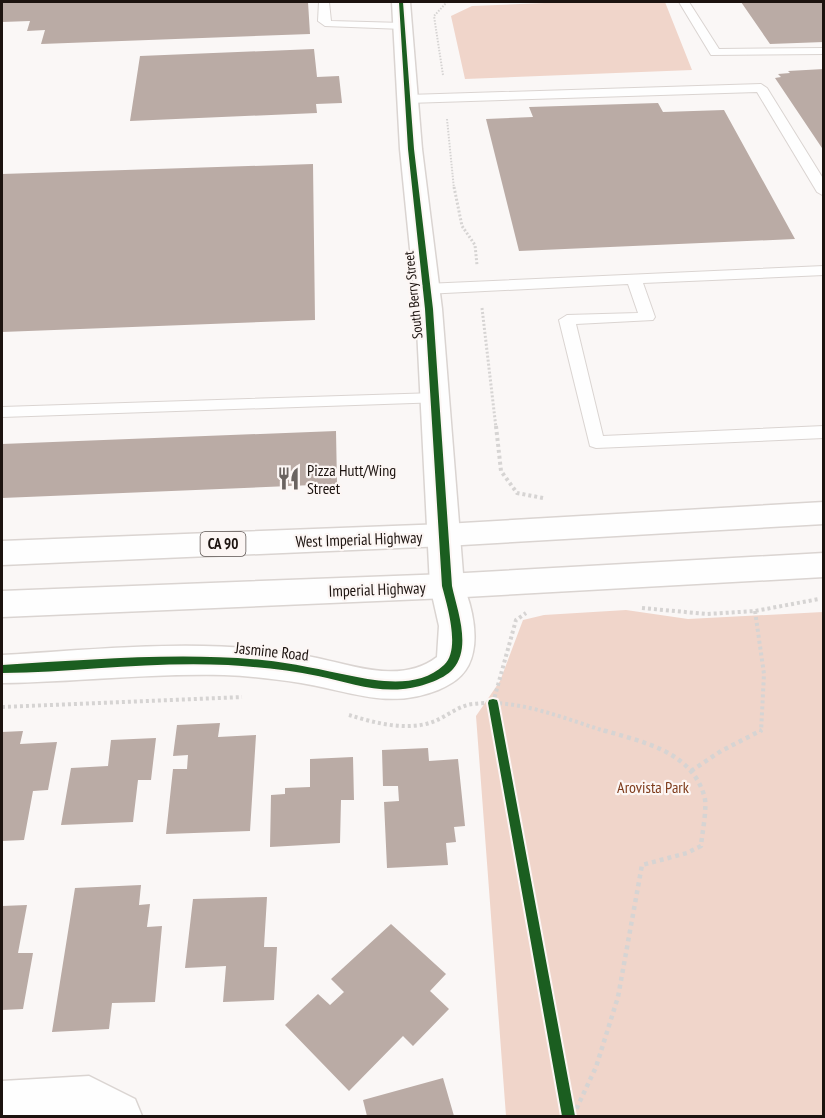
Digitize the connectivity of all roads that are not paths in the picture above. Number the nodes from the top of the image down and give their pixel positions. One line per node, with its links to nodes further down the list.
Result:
1 (324, 2): 4 (lane)
2 (401, 2): 4 (street, South Berry Street)
3 (684, 2): 5 (lane)
4 (403, 26): 8 (street, South Berry Street)
5 (824, 51)
6 (780, 87): 7 (lane)
7 (761, 88): 8 (lane); 9 (lane)
8 (408, 99): 12 (street, South Berry Street)
9 (824, 192)
10 (824, 270): 11 (lane)
11 (634, 279): 12 (lane); 15 (lane)
12 (425, 288): 13 (street, South Berry Street)
13 (436, 398): 14 (lane); 17 (street, South Berry Street)
14 (2, 412)
15 (824, 432)
16 (824, 513): 17 (street, West Imperial Highway / CA 90)
17 (445, 535): 18 (street, West Imperial Highway / CA 90); 20 (street, South Berry Street)
18 (2, 553)
19 (824, 566): 20 (street, Imperial Highway)
20 (447, 586): 21 (street, Imperial Highway); 22 (street, Jasmine Road)
21 (2, 604)
22 (2, 669)
23 (2, 1105): 24 (street)
24 (118, 1116)

